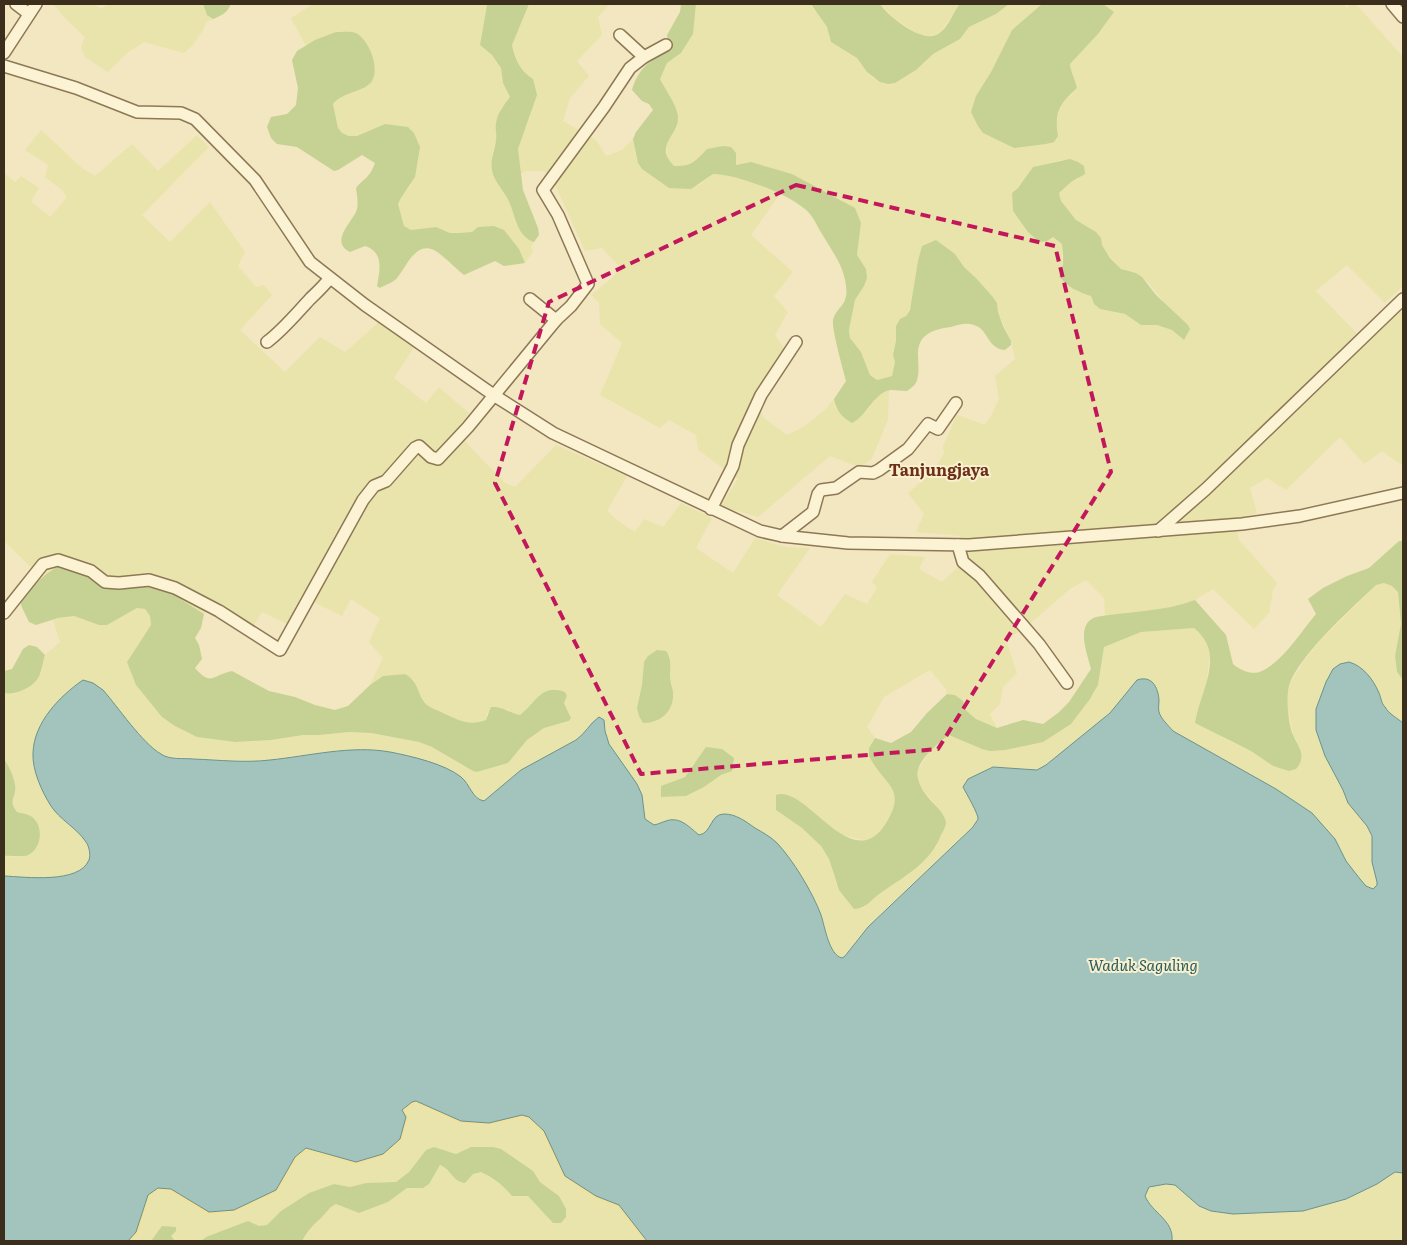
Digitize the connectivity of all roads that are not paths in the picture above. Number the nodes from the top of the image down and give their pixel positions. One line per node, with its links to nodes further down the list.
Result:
1 (16, 4): 4 (street)
2 (36, 4): 4 (street)
3 (1392, 4): 5 (street)
4 (29, 14): 8 (street)
5 (1403, 17)
6 (620, 35): 9 (street)
7 (666, 45): 9 (street)
8 (4, 53)
9 (644, 57): 14 (street)
10 (4, 66): 11 (street)
11 (329, 279): 15 (street); 17 (street)
12 (530, 299): 14 (street)
13 (1403, 299): 21 (street)
14 (556, 320): 17 (street)
15 (267, 342)
16 (796, 342): 20 (street)
17 (495, 396): 20 (street); 24 (street)
18 (956, 403): 22 (street)
19 (1403, 493): 21 (street)
20 (711, 509): 22 (street)
21 (1158, 531): 23 (street)
22 (782, 536): 23 (street)
23 (958, 545): 25 (street)
24 (4, 613)
25 (1067, 683)

